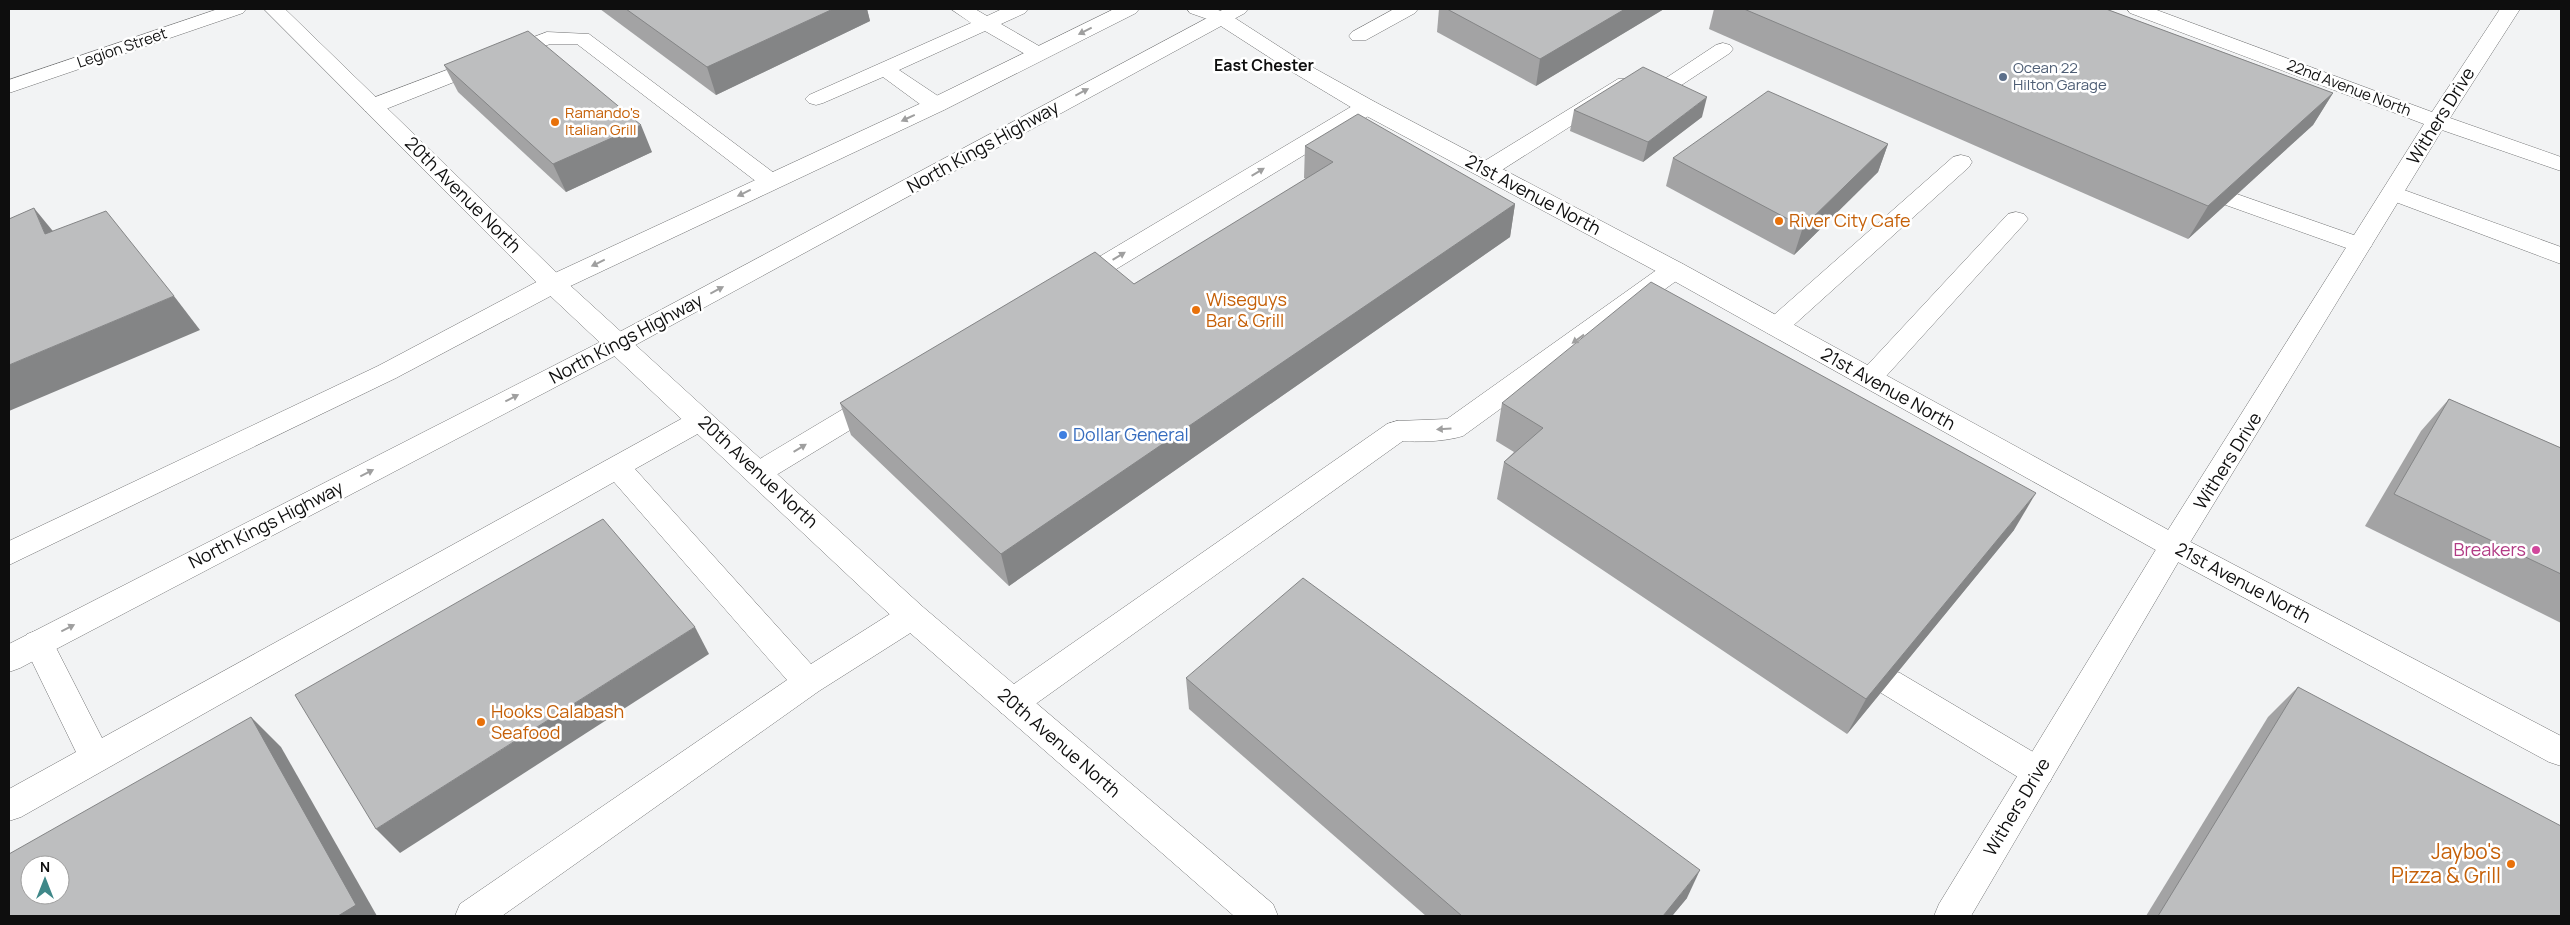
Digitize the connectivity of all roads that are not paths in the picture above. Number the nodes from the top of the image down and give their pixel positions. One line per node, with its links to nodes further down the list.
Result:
1 (236, 9): 16 (street, Legion Street)
2 (274, 9): 19 (street, 20th Avenue North)
3 (961, 9): 11 (street)
4 (1018, 9): 11 (street)
5 (1129, 9): 14 (street, one-way to 14)
6 (1197, 9): 10 (street, 21st Avenue North)
7 (1408, 9): 12 (street)
8 (2137, 9): 21 (street, 22nd Avenue North)
9 (2510, 9): 21 (street, Withers Drive)
10 (1225, 12): 20 (street, 21st Avenue North); 35 (street, North Kings Highway, one-way to 10)
11 (986, 23): 14 (street); 15 (street)
12 (1359, 36)
13 (1723, 49): 24 (street)
14 (1039, 54): 18 (street)
15 (885, 69): 17 (street); 18 (street)
16 (9, 88)
17 (816, 99)
18 (936, 104): 25 (street, one-way to 25)
19 (373, 106): 25 (street); 32 (street, 20th Avenue North)
20 (1367, 107): 24 (street, 21st Avenue North); 33 (street, one-way to 20)
21 (2437, 121): 23 (street, 22nd Avenue North); 26 (street, Withers Drive)
22 (1961, 162): 34 (street)
23 (2561, 164)
24 (1486, 170): 31 (street, 21st Avenue North)
25 (770, 180): 32 (street, one-way to 32)
26 (2393, 193): 29 (street, Withers Drive); 30 (street)
27 (2230, 199): 29 (street)
28 (2016, 219): 36 (street)
29 (2360, 245): 41 (street, Withers Drive)
30 (2561, 256)
31 (1674, 270): 34 (street, 21st Avenue North); 48 (street, one-way to 48)
32 (553, 284): 35 (street, 20th Avenue North); 42 (street)
33 (1054, 295)
34 (1776, 327): 36 (street, 21st Avenue North)
35 (619, 343): 38 (street, 20th Avenue North); 44 (street, North Kings Highway, one-way to 35)
36 (1870, 378): 41 (street, 21st Avenue North)
37 (902, 386): 40 (street, one-way to 37)
38 (701, 420): 39 (street); 40 (street, 20th Avenue North)
39 (617, 467): 46 (street); 50 (street)
40 (758, 473): 43 (street, 20th Avenue North)
41 (2173, 546): 49 (street, 21st Avenue North); 51 (street, Withers Drive)
42 (9, 554)
43 (912, 616): 46 (street); 48 (street, 20th Avenue North)
44 (38, 643): 45 (street, North Kings Highway); 50 (street)
45 (9, 659)
46 (808, 682): 53 (street)
47 (1889, 682): 51 (street)
48 (1012, 702): 54 (street, 20th Avenue North)
49 (2561, 752)
50 (95, 757): 52 (street)
51 (2038, 772): 55 (street, Withers Drive)
52 (9, 806)
53 (473, 916)
54 (1260, 916)
55 (1952, 916)

